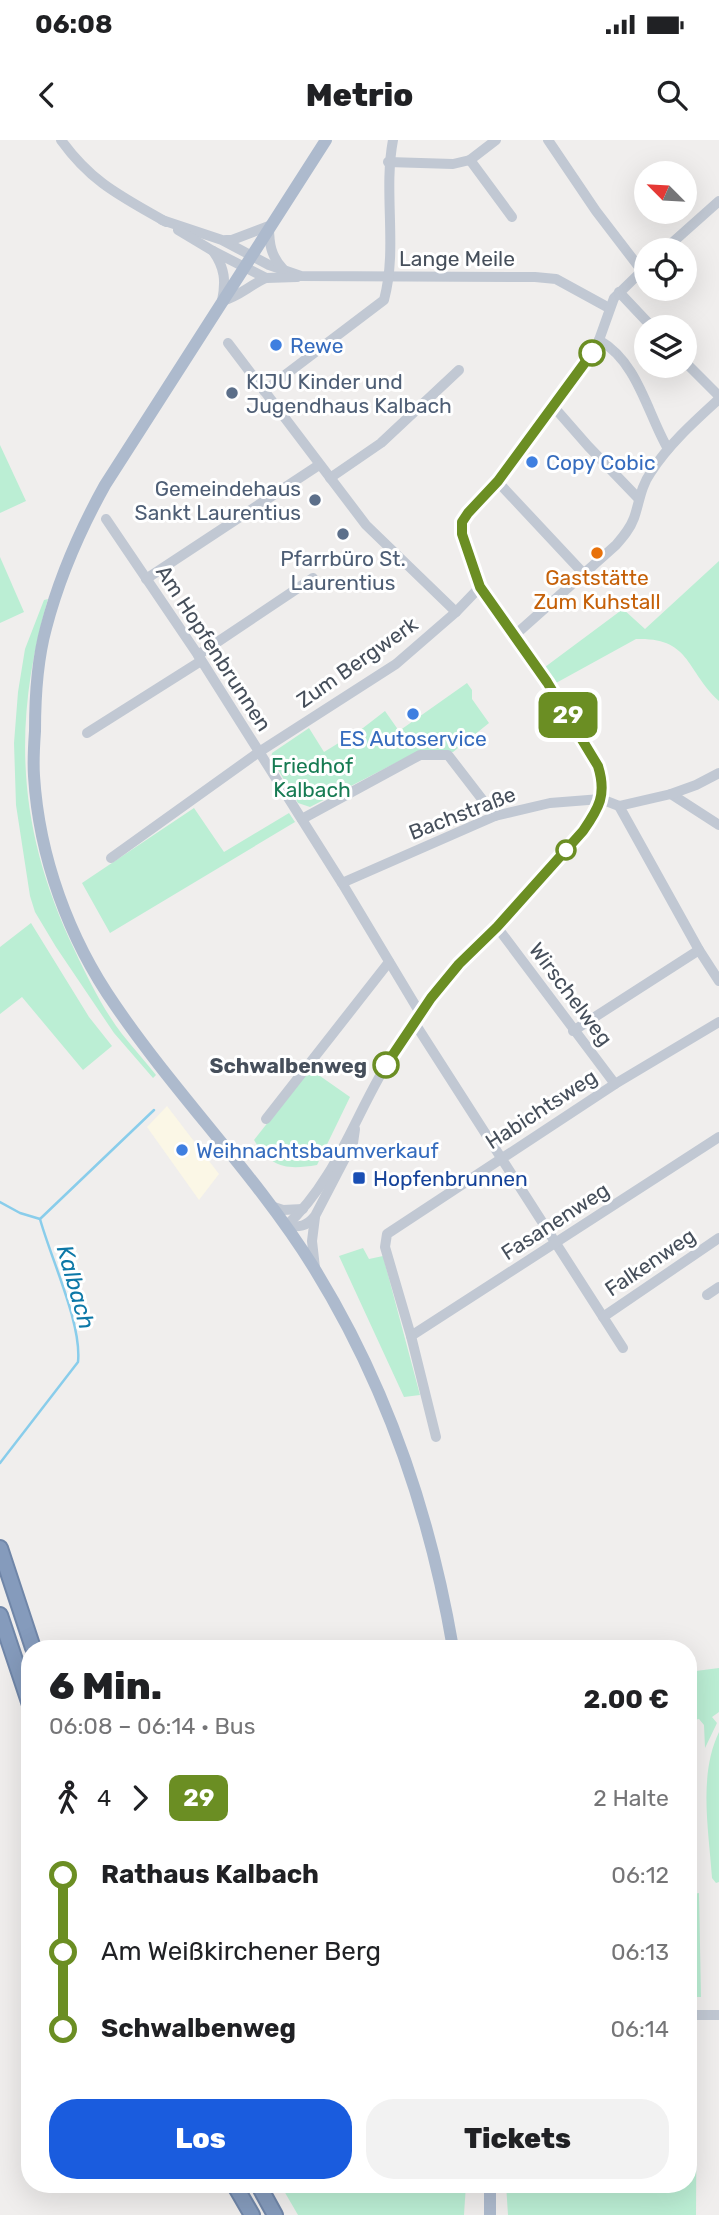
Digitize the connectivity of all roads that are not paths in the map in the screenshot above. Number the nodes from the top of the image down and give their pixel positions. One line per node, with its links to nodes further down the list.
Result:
1 (61, 140): 10 (street)
2 (326, 140): 11 (main road)
3 (393, 140): 7 (street)
4 (496, 140): 6 (street)
5 (548, 140): 15 (street)
6 (470, 160): 7 (street); 9 (street)
7 (388, 162): 19 (street)
8 (719, 201): 12 (street)
9 (512, 217)
10 (162, 220): 13 (street); 14 (street)
11 (269, 226): 13 (street); 16 (main road); 17 (street)
12 (677, 238)
13 (222, 240): 16 (street)
14 (213, 251): 16 (street); 23 (street)
15 (634, 257)
16 (248, 260): 17 (street); 20 (street); 23 (main road)
17 (286, 272): 18 (street)
18 (301, 276): 19 (street); 20 (street)
19 (389, 277): 24 (street, Lange Meile); 30 (street, Lange Meile)
20 (266, 278): 23 (street)
21 (634, 278): 22 (street)
22 (619, 292): 24 (street); 25 (street)
23 (222, 301): 70 (main road)
24 (609, 308): 26 (street)
25 (641, 315)
26 (599, 340): 32 (street); 33 (street)
27 (228, 343): 30 (street)
28 (459, 370): 35 (street)
29 (697, 375): 31 (street)
30 (264, 391): 34 (street)
31 (719, 398): 33 (street)
32 (553, 406): 36 (street); 37 (street)
33 (668, 449): 37 (street)
34 (319, 465): 35 (street); 41 (street)
35 (330, 478): 43 (street)
36 (498, 481): 39 (street); 42 (street)
37 (638, 498): 39 (street)
38 (106, 519): 41 (street, Am Hopfenbrunnen)
39 (584, 574): 44 (street)
40 (313, 578): 45 (street)
41 (146, 579): 45 (street, Am Hopfenbrunnen)
42 (480, 587): 43 (street, Zum Bergwerk); 44 (street)
43 (456, 612): 47 (street, Zum Bergwerk)
44 (515, 635): 50 (street)
45 (199, 658): 46 (street); 47 (street, Am Hopfenbrunnen)
46 (87, 733)
47 (259, 752): 53 (street, Am Hopfenbrunnen); 55 (street, Zum Bergwerk)
48 (719, 773): 49 (street)
49 (671, 794): 51 (street); 54 (street)
50 (601, 799): 51 (street); 52 (street, Bachstraße); 57 (street)
51 (619, 806): 58 (street)
52 (495, 816): 53 (street); 56 (street, Bachstraße)
53 (302, 819): 56 (street, Am Hopfenbrunnen)
54 (719, 825)
55 (111, 858)
56 (342, 883): 59 (street, Am Hopfenbrunnen)
57 (497, 927): 61 (street); 64 (street, Wirschelweg)
58 (699, 950): 60 (street); 64 (street)
59 (389, 962): 61 (street, Am Hopfenbrunnen); 66 (street)
60 (719, 981)
61 (421, 1013): 63 (street)
62 (719, 1022): 65 (street, Habichtsweg)
63 (414, 1023): 67 (street); 69 (street)
64 (573, 1031): 65 (street, Wirschelweg)
65 (615, 1084): 69 (street, Habichtsweg)
66 (266, 1119)
67 (355, 1129): 71 (street); 72 (street)
68 (719, 1138): 75 (street, Fasanenweg)
69 (501, 1158): 75 (street); 80 (street, Habichtsweg)
70 (271, 1206): 71 (street); 73 (main road)
71 (303, 1209): 73 (street)
72 (315, 1216): 73 (street); 76 (street)
73 (286, 1226): 76 (main road)
74 (719, 1238): 79 (street, Falkenweg)
75 (555, 1243): 79 (street); 80 (street, Fasanenweg)
76 (315, 1269): 86 (main road)
77 (719, 1287): 78 (street)
78 (706, 1295)
79 (603, 1317): 81 (street)
80 (411, 1336): 82 (street)
81 (623, 1348)
82 (436, 1437)
83 (0, 1548): 85 (highway)
84 (0, 1615): 87 (highway)
85 (30, 1640)
86 (452, 1640)
87 (21, 1678)
88 (697, 2015): 89 (street)
89 (719, 2015)
90 (239, 2193): 93 (highway)
91 (263, 2193): 94 (highway)
92 (490, 2193): 95 (main road)
93 (252, 2215)
94 (275, 2215)
95 (490, 2215)

